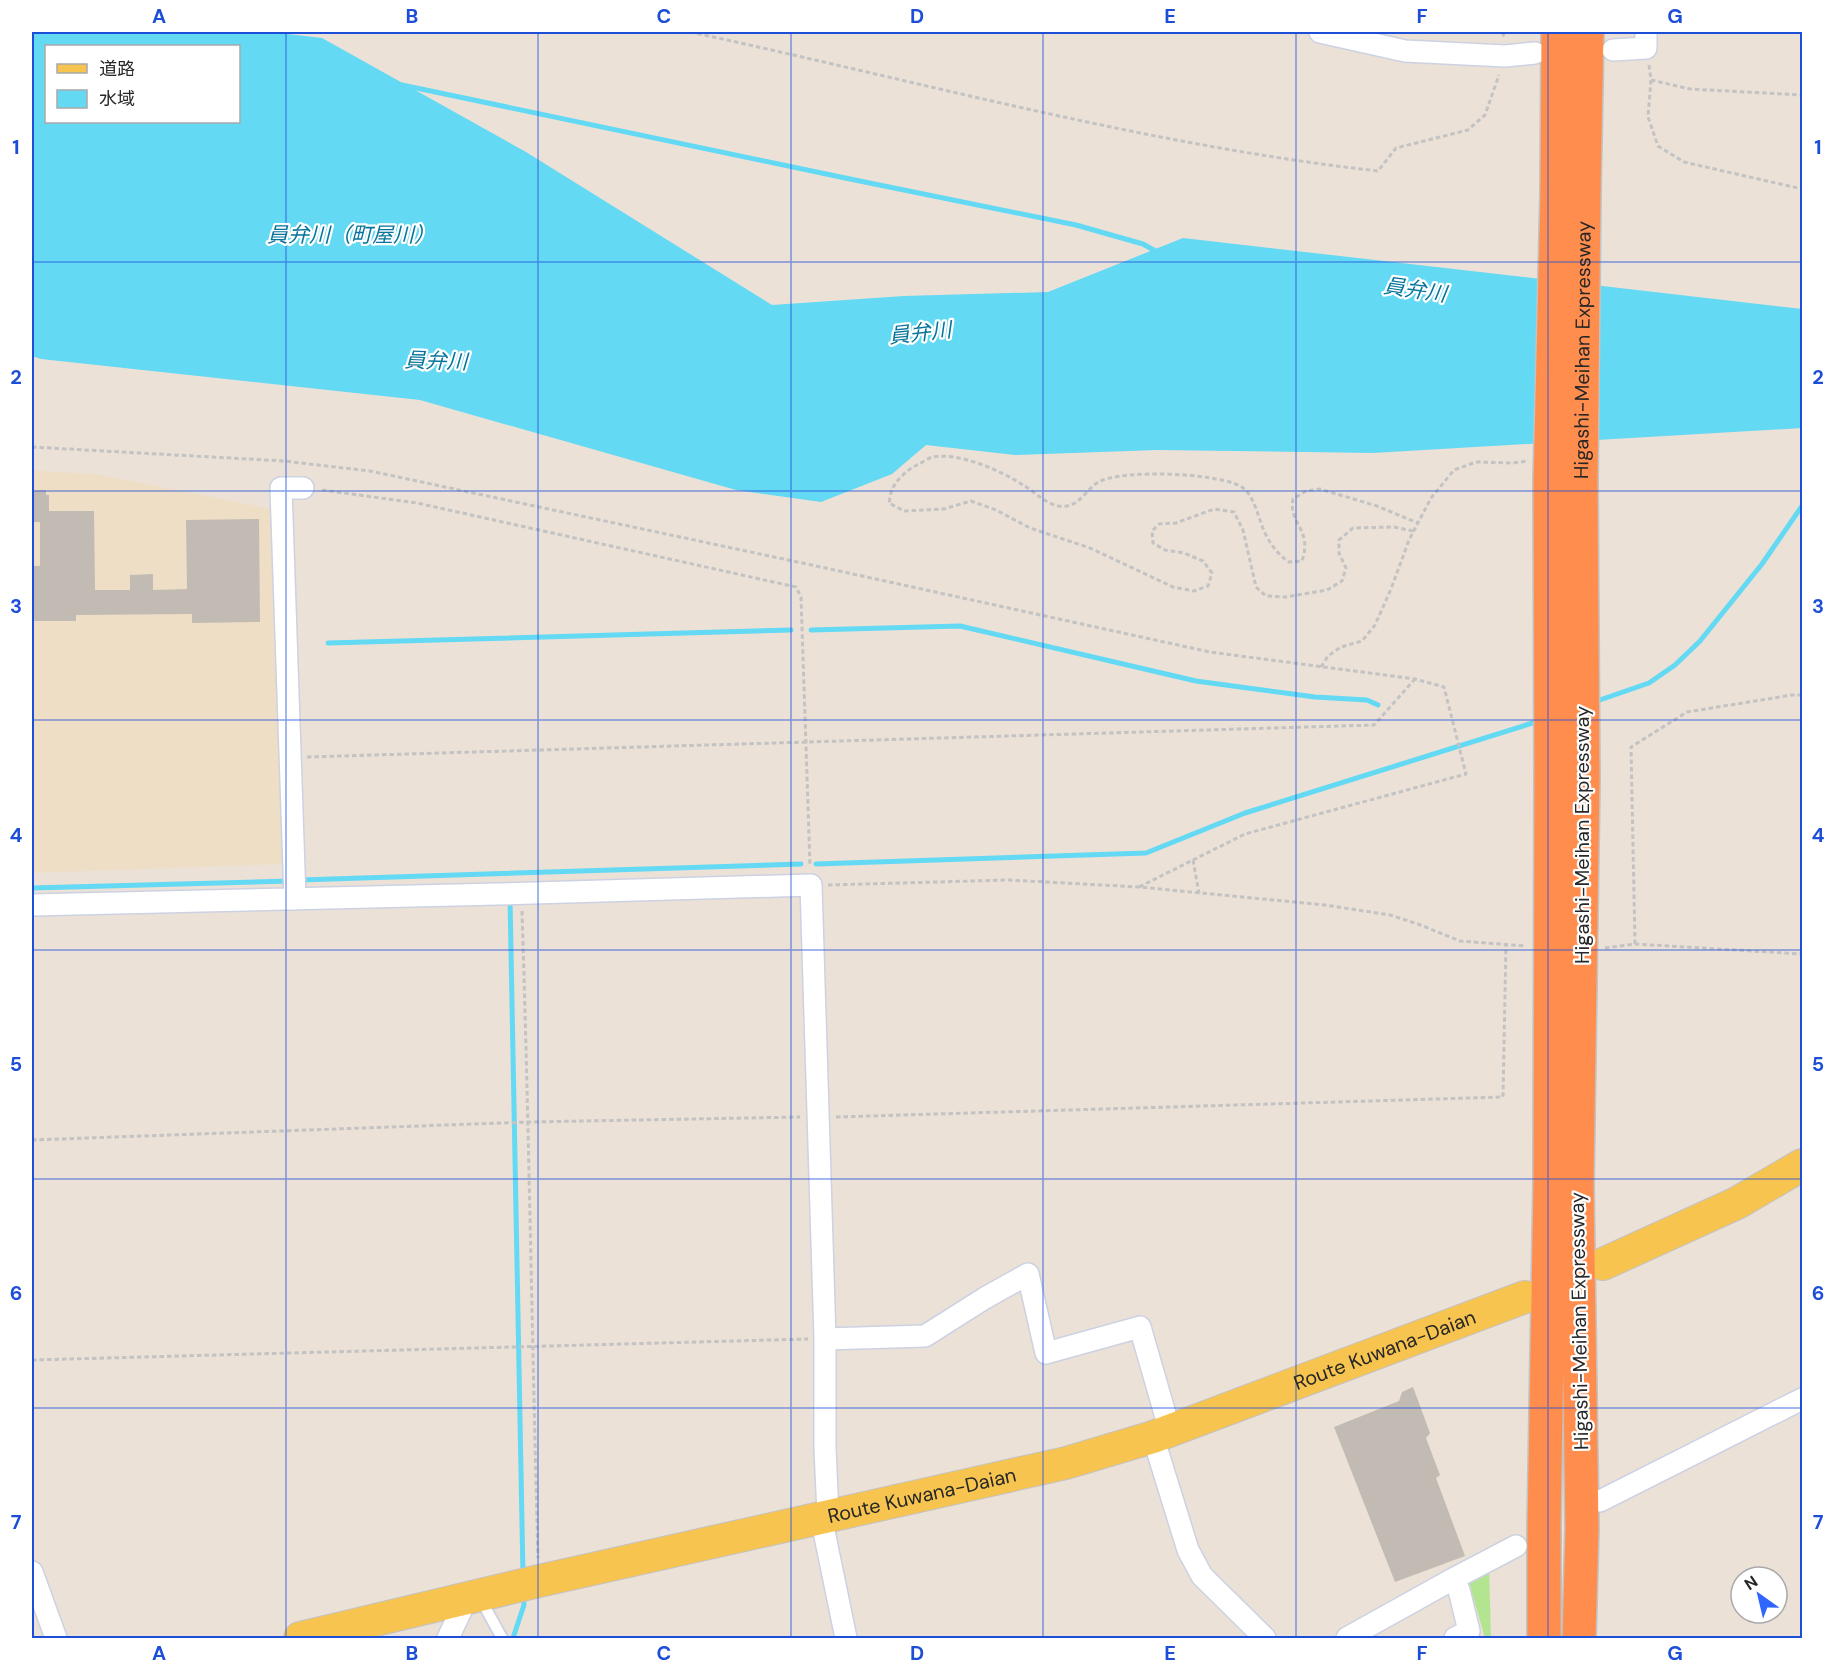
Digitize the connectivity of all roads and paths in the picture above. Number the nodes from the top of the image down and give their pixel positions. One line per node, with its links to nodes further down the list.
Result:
1 (690, 32): 6 (path)
2 (1320, 32): 6 (street)
3 (1600, 40): 4 (street); 10 (highway, Higashi-Meihan Expressway)
4 (1646, 40): 7 (path)
5 (1547, 42): 6 (street); 10 (highway, Higashi-Meihan Expressway)
6 (1505, 56)
7 (1651, 80): 8 (path); 9 (path)
8 (1803, 96)
9 (1803, 189)
10 (1571, 192): 59 (highway, Higashi-Meihan Expressway, bridge); 60 (highway, Higashi-Meihan Expressway, bridge)
11 (32, 447): 16 (path)
12 (1537, 460): 14 (path)
13 (303, 488): 19 (path); 20 (street)
14 (1418, 523): 15 (path); 15 (path)
15 (1413, 531): 16 (path)
16 (1321, 668): 17 (path)
17 (1415, 679): 19 (path); 21 (path)
18 (1803, 695): 29 (path)
19 (806, 742): 20 (path); 22 (path)
20 (290, 758): 23 (street)
21 (1192, 860): 24 (path); 26 (path)
22 (811, 885): 24 (path); 25 (street); 33 (street)
23 (295, 886): 25 (street); 27 (street)
24 (1139, 887): 26 (path)
25 (521, 893): 34 (path)
26 (1199, 893): 28 (path)
27 (32, 905)
28 (1506, 944): 30 (path); 33 (path)
29 (1635, 944): 31 (path); 32 (path)
30 (1528, 946)
31 (1603, 949)
32 (1803, 954)
33 (819, 1117): 34 (path); 39 (street)
34 (527, 1123): 35 (path); 40 (path)
35 (32, 1140)
36 (1803, 1165): 37 (main road)
37 (1604, 1264)
38 (1525, 1297): 43 (main road, Route Kuwana-Daian)
39 (825, 1339): 40 (path); 43 (street); 45 (street)
40 (531, 1348): 41 (path); 49 (path)
41 (32, 1360)
42 (1803, 1399): 44 (street)
43 (1161, 1434): 45 (main road, Route Kuwana-Daian); 57 (street)
44 (1600, 1501)
45 (825, 1516): 49 (main road, Route Kuwana-Daian); 56 (street)
46 (1516, 1546): 48 (street)
47 (32, 1572): 52 (street)
48 (1453, 1579): 51 (street); 58 (street)
49 (529, 1583): 50 (main road, Route Kuwana-Daian)
50 (473, 1596): 53 (main road, Route Kuwana-Daian); 54 (street); 55 (lane)
51 (1465, 1636)
52 (56, 1638)
53 (300, 1638)
54 (448, 1638)
55 (502, 1638)
56 (846, 1638)
57 (1265, 1638)
58 (1347, 1638)
59 (1544, 1638)
60 (1580, 1638)

